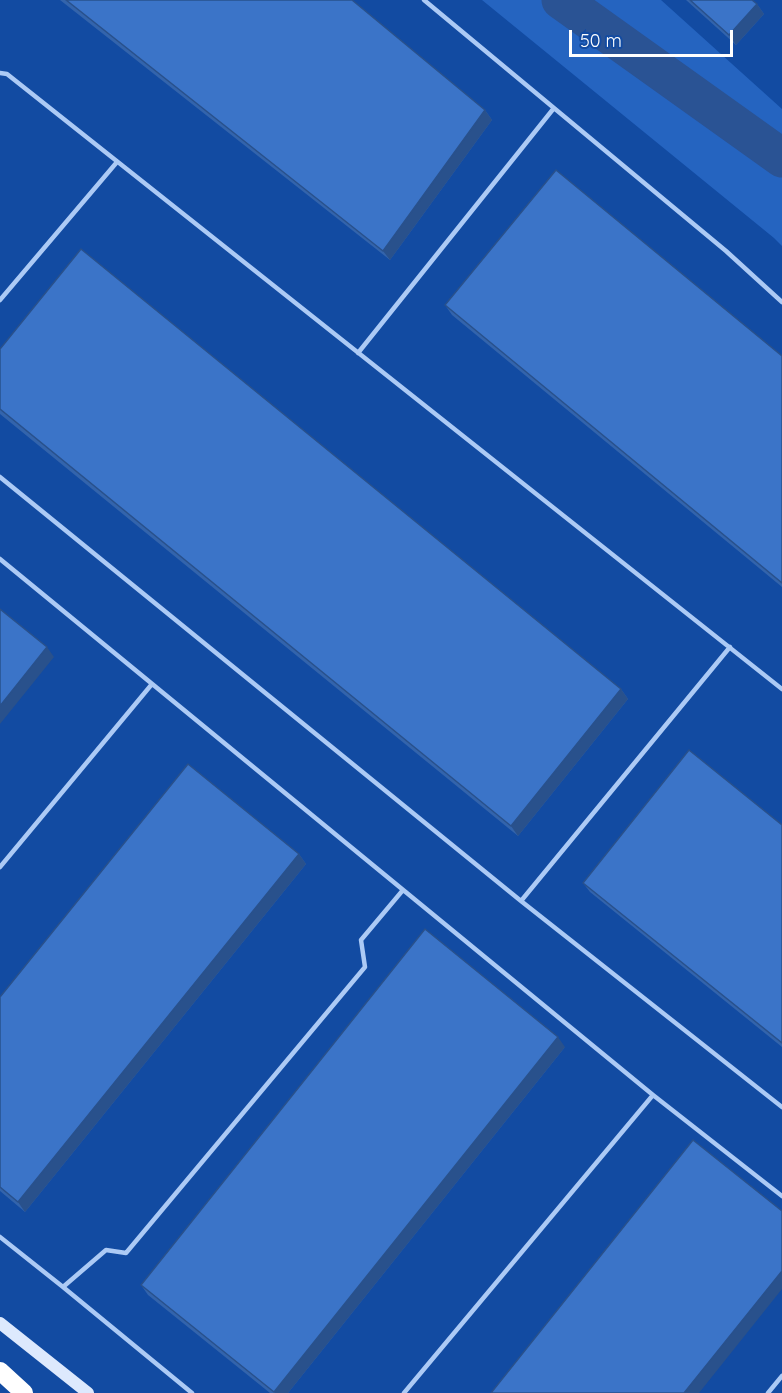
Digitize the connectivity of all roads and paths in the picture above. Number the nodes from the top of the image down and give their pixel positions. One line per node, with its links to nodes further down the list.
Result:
1 (424, 0): 3 (lane)
2 (0, 73): 4 (lane)
3 (554, 108): 6 (lane); 7 (lane)
4 (117, 162): 5 (lane); 7 (lane)
5 (0, 300)
6 (782, 302)
7 (358, 353): 10 (lane)
8 (0, 477): 15 (lane)
9 (0, 559): 11 (lane)
10 (730, 647): 12 (lane); 15 (lane)
11 (152, 684): 13 (lane); 14 (lane)
12 (782, 689)
13 (0, 867)
14 (404, 890): 16 (lane); 20 (lane)
15 (522, 901): 17 (lane)
16 (653, 1095): 18 (lane); 27 (lane)
17 (782, 1107)
18 (782, 1196)
19 (0, 1237): 20 (lane)
20 (63, 1287): 26 (lane)
21 (0, 1323): 25 (main road)
22 (0, 1371): 24 (highway)
23 (782, 1376): 28 (lane)
24 (24, 1393)
25 (88, 1393)
26 (192, 1393)
27 (404, 1393)
28 (768, 1393)

